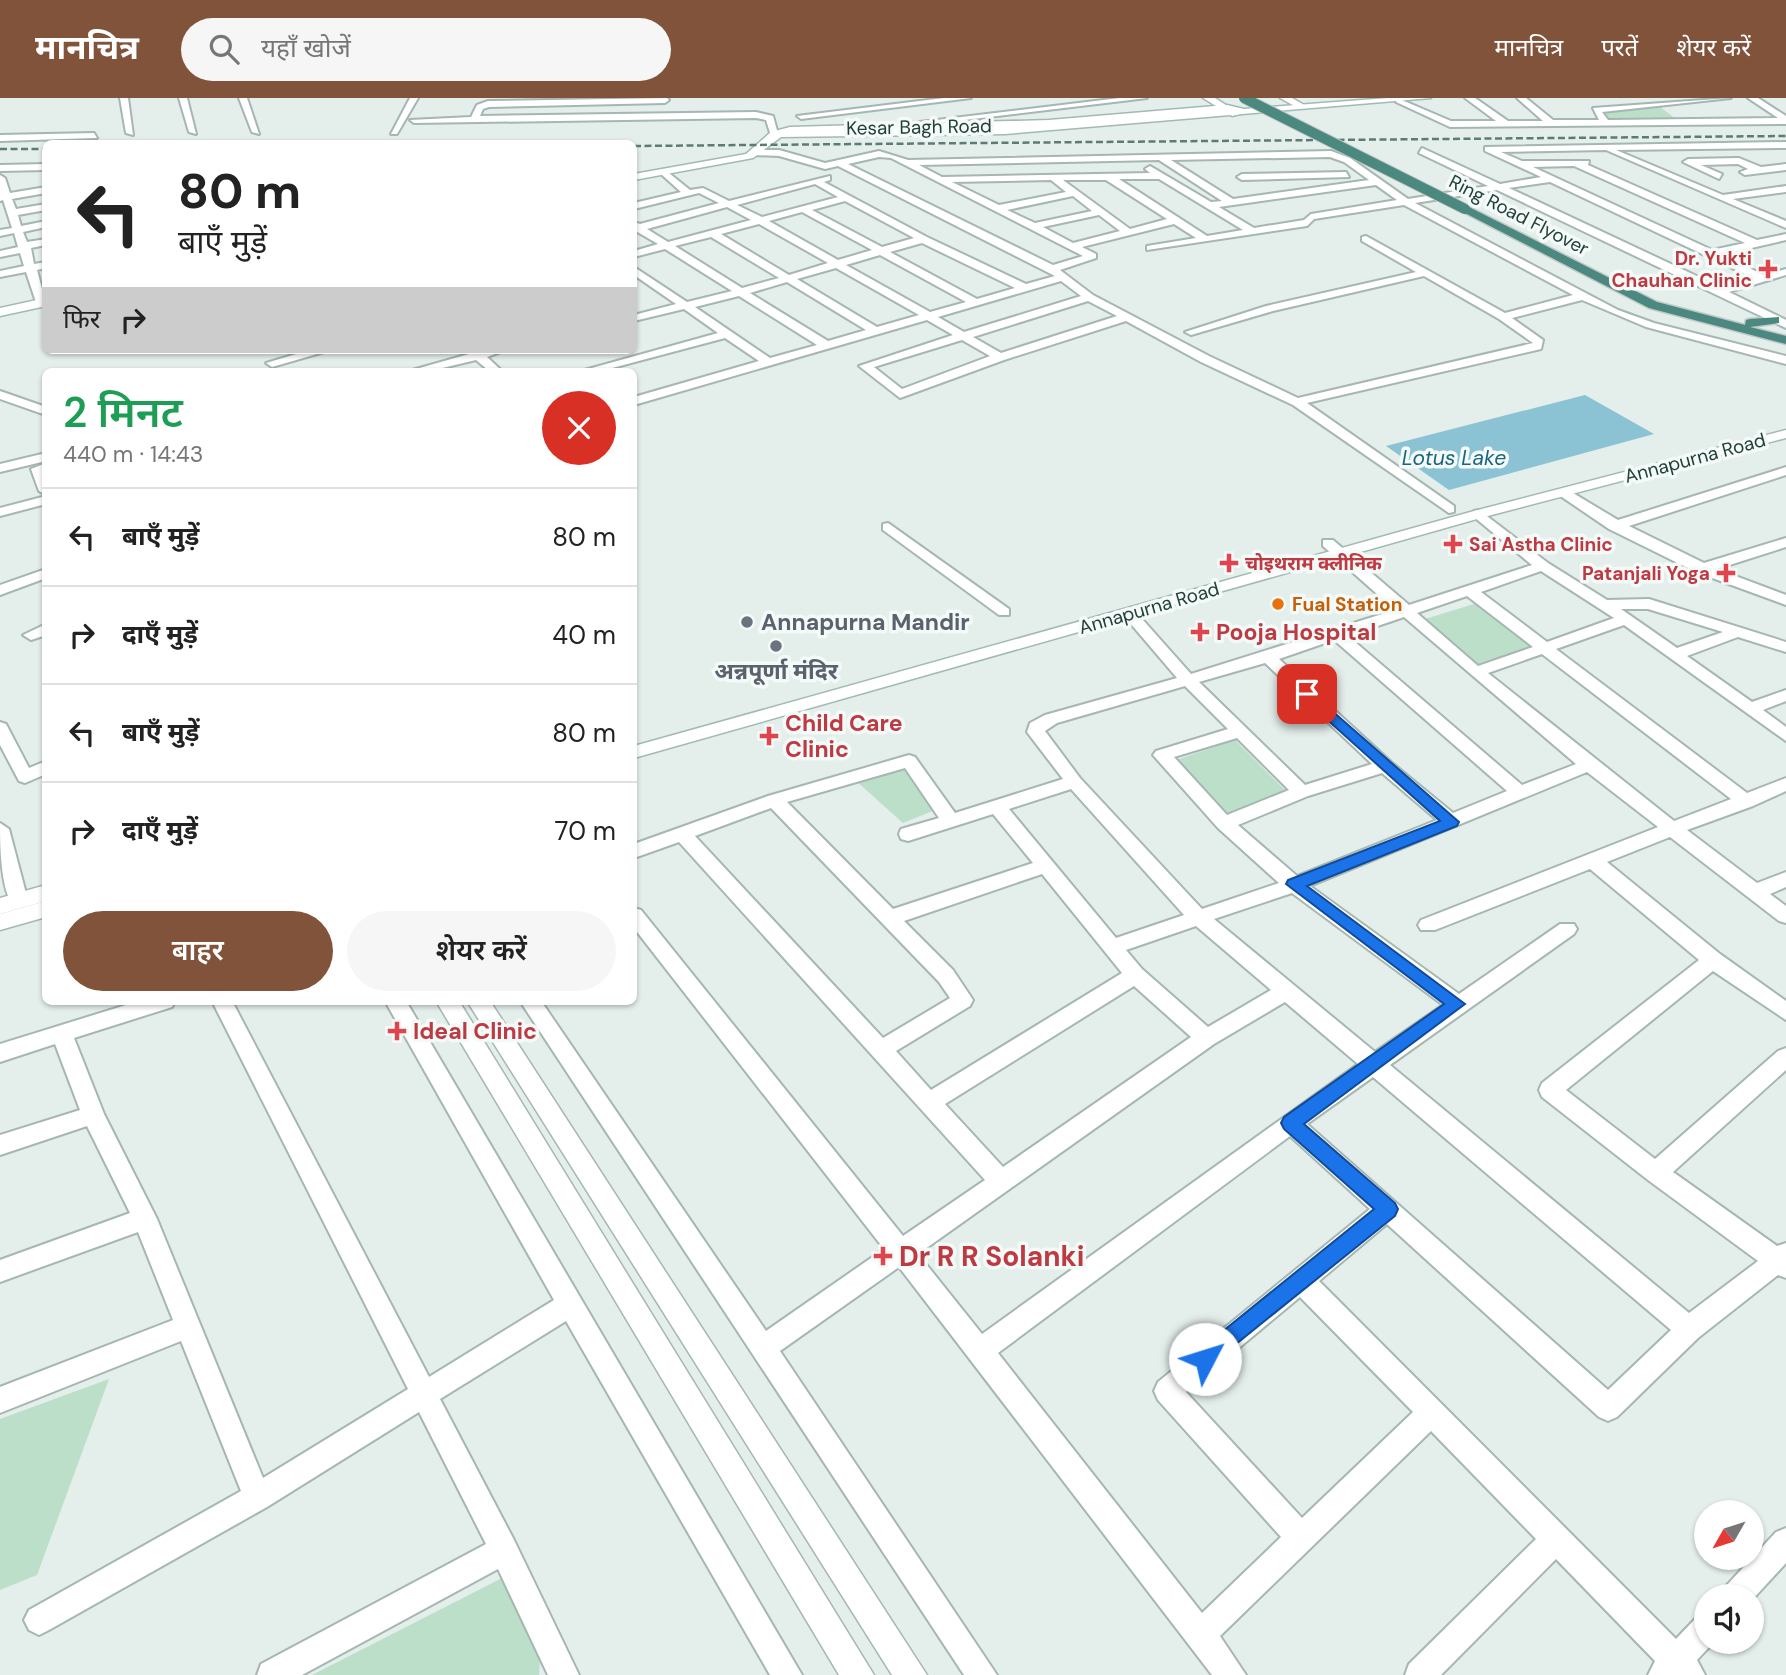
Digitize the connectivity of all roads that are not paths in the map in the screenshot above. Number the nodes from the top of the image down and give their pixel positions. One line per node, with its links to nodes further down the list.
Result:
1 (124, 98): 48 (street)
2 (184, 98): 49 (street)
3 (243, 98): 50 (street)
4 (414, 98): 51 (street)
5 (850, 98): 32 (street)
6 (967, 98): 20 (street)
7 (1027, 98): 31 (street)
8 (1142, 98): 25 (street)
9 (1208, 98): 33 (main road)
10 (1244, 98): 187 (highway, Ring Road Flyover, bridge)
11 (1256, 98): 180 (highway, Ring Road Flyover)
12 (1285, 98): 29 (main road)
13 (1357, 98): 29 (main road)
14 (1426, 98): 24 (main road)
15 (1469, 98): 43 (street)
16 (1521, 98): 44 (street)
17 (1727, 98): 21 (street)
18 (1752, 98): 28 (street)
19 (665, 99): 22 (street); 36 (street)
20 (949, 99): 23 (street)
21 (1706, 99): 26 (street); 30 (street)
22 (613, 100): 37 (street)
23 (926, 100): 32 (street)
24 (1399, 100): 29 (main road); 43 (street)
25 (1087, 101): 31 (street)
26 (1661, 104): 41 (street); 42 (street)
27 (1786, 104): 28 (street)
28 (1763, 105): 39 (street)
29 (1300, 106): 33 (main road, Kesar Bagh Road)
30 (1717, 107)
31 (1040, 109): 45 (street); 46 (street)
32 (861, 110): 35 (street); 47 (street)
33 (1230, 111): 46 (main road); 46 (main road, Kesar Bagh Road)
34 (1727, 114): 40 (street)
35 (801, 116)
36 (671, 117): 37 (street); 52 (street)
37 (474, 119): 38 (street)
38 (414, 120)
39 (1786, 120): 40 (street)
40 (1737, 121): 42 (street)
41 (1605, 122): 42 (street); 44 (street)
42 (1685, 122)
43 (1505, 123): 44 (street)
44 (1551, 123)
45 (907, 124)
46 (1053, 126): 47 (main road, Kesar Bagh Road); 52 (main road)
47 (869, 127): 52 (main road, Kesar Bagh Road)
48 (130, 132)
49 (193, 132)
50 (256, 132)
51 (394, 132)
52 (774, 134): 59 (main road)
53 (94, 136): 54 (street)
54 (0, 138)
55 (1760, 145): 56 (street); 57 (street); 64 (street)
56 (1786, 145)
57 (1600, 147): 70 (street); 71 (street)
58 (1422, 151): 92 (street)
59 (756, 153): 63 (main road); 65 (street)
60 (1230, 155): 61 (street); 80 (street); 85 (street)
61 (1158, 156): 62 (street); 108 (street)
62 (1130, 157): 66 (street); 82 (street)
63 (726, 159): 76 (main road); 78 (main road)
64 (1786, 160)
65 (839, 163): 66 (street); 77 (street)
66 (905, 163): 86 (street)
67 (1575, 163): 68 (street); 71 (street); 93 (street)
68 (1601, 163)
69 (1614, 163): 70 (street)
70 (1640, 163): 89 (street)
71 (1514, 164): 87 (street)
72 (42, 167): 74 (street)
73 (1786, 167): 75 (street)
74 (0, 168)
75 (1759, 170): 83 (street); 83 (street)
76 (664, 172): 79 (main road); 96 (street)
77 (855, 172): 90 (street); 118 (street)
78 (637, 174)
79 (637, 175)
80 (1364, 175): 85 (street); 91 (street)
81 (1107, 176): 82 (street); 84 (street); 124 (street)
82 (1161, 176): 112 (street)
83 (1719, 176): 89 (street)
84 (1052, 177): 86 (street); 98 (street)
85 (1242, 177): 99 (street)
86 (939, 179): 104 (street)
87 (1549, 179): 92 (street); 100 (street)
88 (1, 180): 102 (street)
89 (1679, 180): 93 (street); 101 (street)
90 (816, 181): 103 (street); 107 (street)
91 (1376, 182): 99 (street); 110 (street)
92 (1503, 188): 110 (street); 138 (street)
93 (1628, 188): 100 (street); 113 (street)
94 (1786, 189): 97 (street)
95 (42, 191): 102 (street)
96 (688, 192): 107 (street); 111 (street)
97 (1761, 192): 101 (street); 109 (street)
98 (1075, 193): 116 (street); 119 (street)
99 (1279, 195): 105 (street); 108 (street)
100 (1586, 197): 127 (street)
101 (1718, 197): 106 (street); 121 (street)
102 (2, 198): 120 (street)
103 (844, 198): 115 (street); 140 (street)
104 (983, 200): 116 (street); 118 (street)
105 (1290, 202)
106 (1681, 202): 113 (street); 125 (street)
107 (729, 203): 123 (street); 130 (street)
108 (1233, 203): 112 (street)
109 (1786, 203)
110 (1409, 204): 122 (street); 168 (street)
111 (637, 205)
112 (1212, 205): 134 (street)
113 (1667, 205): 126 (street)
114 (42, 208): 120 (street)
115 (802, 208): 123 (street); 149 (street)
116 (1000, 208): 131 (street)
117 (1301, 210): 122 (street)
118 (938, 212): 156 (street)
119 (1100, 212): 131 (street); 136 (street)
120 (12, 213): 133 (street)
121 (1759, 214): 125 (street); 128 (street)
122 (1311, 217): 134 (street)
123 (760, 220): 135 (street); 153 (street)
124 (1177, 220): 136 (street); 141 (street)
125 (1726, 221): 126 (street)
126 (1712, 224): 144 (street)
127 (1648, 225): 138 (street); 152 (street)
128 (1786, 225)
129 (42, 226): 133 (street)
130 (637, 226)
131 (1036, 226): 146 (street)
132 (637, 227): 145 (street)
133 (18, 230): 137 (street); 147 (street)
134 (1251, 231): 141 (street)
135 (711, 232): 145 (street); 161 (street)
136 (1127, 232): 146 (street)
137 (0, 233)
138 (1604, 235): 165 (street)
139 (1786, 237): 144 (street)
140 (923, 239): 149 (street); 164 (street)
141 (1205, 239): 148 (street)
142 (1366, 239): 158 (street)
143 (42, 243): 147 (street)
144 (1756, 244): 152 (street)
145 (665, 245): 150 (street); 166 (street)
146 (1076, 245): 156 (street)
147 (26, 248): 151 (street); 155 (street)
148 (1151, 248)
149 (881, 251): 153 (street); 172 (street)
150 (637, 253)
151 (0, 254)
152 (1710, 254): 163 (street)
153 (834, 263): 161 (street); 177 (street)
154 (42, 266): 155 (street)
155 (32, 268): 159 (street); 167 (street)
156 (1052, 269): 162 (street)
157 (1786, 272): 163 (street)
158 (1425, 273): 179 (street); 183 (street)
159 (0, 274)
160 (637, 274): 174 (street)
161 (785, 277): 166 (street); 182 (street)
162 (1061, 278): 164 (street); 169 (street)
163 (1764, 279): 165 (street)
164 (1025, 288): 172 (street)
165 (1719, 291): 181 (street)
166 (741, 292): 174 (street); 188 (street)
167 (42, 293)
168 (1584, 296): 179 (street); 193 (street)
169 (1089, 297): 178 (street); 186 (street)
170 (42, 298): 173 (main road)
171 (42, 299): 175 (main road)
172 (975, 302): 177 (street)
173 (0, 304)
174 (687, 305): 176 (street); 185 (street)
175 (0, 312)
176 (637, 317)
177 (928, 317): 182 (street); 186 (street)
178 (1127, 317): 192 (street); 201 (street)
179 (1503, 317): 201 (street)
180 (1751, 323): 181 (highway); 184 (highway, Ring Road Flyover)
181 (1781, 323)
182 (877, 332): 188 (street)
183 (1191, 332)
184 (1786, 332)
185 (727, 334): 195 (street); 198 (street)
186 (963, 336): 192 (street); 192 (street)
187 (1786, 340)
188 (827, 346): 195 (street)
189 (309, 354): 194 (street)
190 (472, 354): 196 (street)
191 (476, 354): 197 (street)
192 (1000, 357)
193 (1786, 360)
194 (272, 363)
195 (769, 363): 200 (street)
196 (425, 368)
197 (492, 368)
198 (598, 368)
199 (0, 395): 202 (street)
200 (637, 400)
201 (1297, 402): 212 (street)
202 (42, 410)
203 (1786, 423): 212 (main road, Annapurna Road)
204 (1786, 434): 210 (main road, Annapurna Road)
205 (42, 464): 207 (street)
206 (42, 464): 209 (street)
207 (0, 468)
208 (1786, 471): 215 (street)
209 (0, 478)
210 (1563, 493): 214 (main road, Annapurna Road); 215 (street)
211 (42, 501): 213 (street)
212 (1449, 509): 218 (main road, Annapurna Road)
213 (0, 512)
214 (1479, 514): 218 (main road, Annapurna Road); 219 (street)
215 (1614, 526): 220 (street)
216 (888, 527): 227 (street)
217 (1785, 544): 220 (street)
218 (1335, 549): 226 (street); 228 (main road, Annapurna Road); 238 (main road, Annapurna Road)
219 (1543, 566): 223 (street); 225 (street)
220 (1701, 569): 224 (street)
221 (42, 574): 222 (street)
222 (0, 590)
223 (1470, 591): 226 (street); 232 (street)
224 (1786, 600)
225 (1604, 605): 229 (street); 230 (street)
226 (1406, 611): 231 (street); 236 (street)
227 (1004, 612)
228 (1130, 614): 237 (street); 238 (main road, Annapurna Road)
229 (1626, 619): 232 (street); 234 (street)
230 (1741, 631): 233 (street); 234 (street)
231 (1337, 635): 235 (street); 252 (street)
232 (1546, 647): 236 (street); 254 (street)
233 (1786, 647)
234 (1673, 655): 240 (street)
235 (1268, 657): 237 (street); 247 (street)
236 (1476, 672): 246 (street)
237 (1189, 681): 242 (street); 249 (street)
238 (817, 695): 244 (main road, Annapurna Road); 245 (main road, Annapurna Road)
239 (1786, 695): 240 (street)
240 (1751, 709): 243 (street)
241 (0, 728): 248 (street)
242 (1240, 731): 251 (street); 258 (street)
243 (1786, 734)
244 (637, 735)
245 (637, 750)
246 (1589, 765): 252 (street); 260 (street)
247 (1385, 766): 251 (street); 257 (street)
248 (42, 769)
249 (1074, 782): 255 (street); 272 (street)
250 (1786, 784): 254 (street)
251 (1302, 792): 258 (street)
252 (1521, 794): 257 (street)
253 (774, 800): 256 (street); 261 (street); 274 (street)
254 (1747, 802): 260 (street)
255 (996, 805): 256 (street); 265 (street)
256 (950, 820): 262 (street)
257 (1451, 822): 267 (street)
258 (1224, 823): 267 (street)
259 (0, 829): 270 (street)
260 (1675, 829): 264 (street); 268 (street)
261 (683, 834): 263 (street); 293 (street)
262 (908, 834)
263 (637, 850)
264 (1593, 861): 277 (street); 280 (street)
265 (1045, 866): 274 (street); 279 (street)
266 (1786, 879): 268 (street)
267 (1294, 884): 272 (street); 283 (street)
268 (1755, 891): 273 (street)
269 (42, 894): 270 (main road)
270 (9, 904)
271 (42, 910): 276 (main road)
272 (1198, 916): 279 (street); 282 (street)
273 (1786, 916)
274 (889, 918): 293 (street)
275 (637, 919): 305 (street)
276 (0, 922)
277 (1428, 925)
278 (1567, 929): 283 (street)
279 (1111, 947): 281 (street)
280 (1713, 960): 290 (street); 301 (street)
281 (1135, 975): 292 (street); 297 (street)
282 (1285, 992): 292 (street); 296 (street)
283 (1457, 1004): 296 (street)
284 (153, 1005): 291 (street)
285 (224, 1005): 314 (street)
286 (397, 1005): 309 (street)
287 (449, 1005): 330 (main road)
288 (481, 1005): 331 (main road)
289 (533, 1005): 312 (street)
290 (1786, 1012)
291 (62, 1035): 294 (street); 298 (street)
292 (1206, 1038): 302 (street)
293 (880, 1050): 297 (street)
294 (0, 1053)
295 (1786, 1057): 301 (street)
296 (1374, 1064): 299 (street); 311 (street)
297 (928, 1103): 302 (street)
298 (93, 1115): 300 (street); 304 (street)
299 (1291, 1123): 303 (street); 313 (street)
300 (0, 1145)
301 (1657, 1173): 306 (street)
302 (1001, 1181): 305 (street)
303 (1388, 1209): 308 (street); 311 (street)
304 (145, 1219): 307 (street); 310 (street)
305 (901, 1254): 312 (street); 313 (street)
306 (1783, 1260): 311 (street)
307 (0, 1271)
308 (1300, 1279): 316 (street); 318 (street)
309 (569, 1305): 314 (street); 329 (street)
310 (188, 1326): 315 (street); 317 (street)
311 (1689, 1329)
312 (763, 1348): 332 (street)
313 (980, 1351): 324 (street)
314 (424, 1397): 317 (street); 321 (street)
315 (0, 1400)
316 (1432, 1412): 318 (street); 319 (street)
317 (257, 1497): 323 (street)
318 (1301, 1538): 324 (street)
319 (1557, 1538): 326 (street); 334 (street)
320 (1786, 1542): 322 (street)
321 (504, 1550): 327 (street); 328 (street)
322 (1747, 1584)
323 (39, 1620)
324 (1200, 1635): 333 (street)
325 (1694, 1645): 326 (street)
326 (1676, 1670)
327 (272, 1675)
328 (564, 1675)
329 (787, 1675)
330 (858, 1675)
331 (911, 1675)
332 (982, 1675)
333 (1231, 1675)
334 (1420, 1675)

